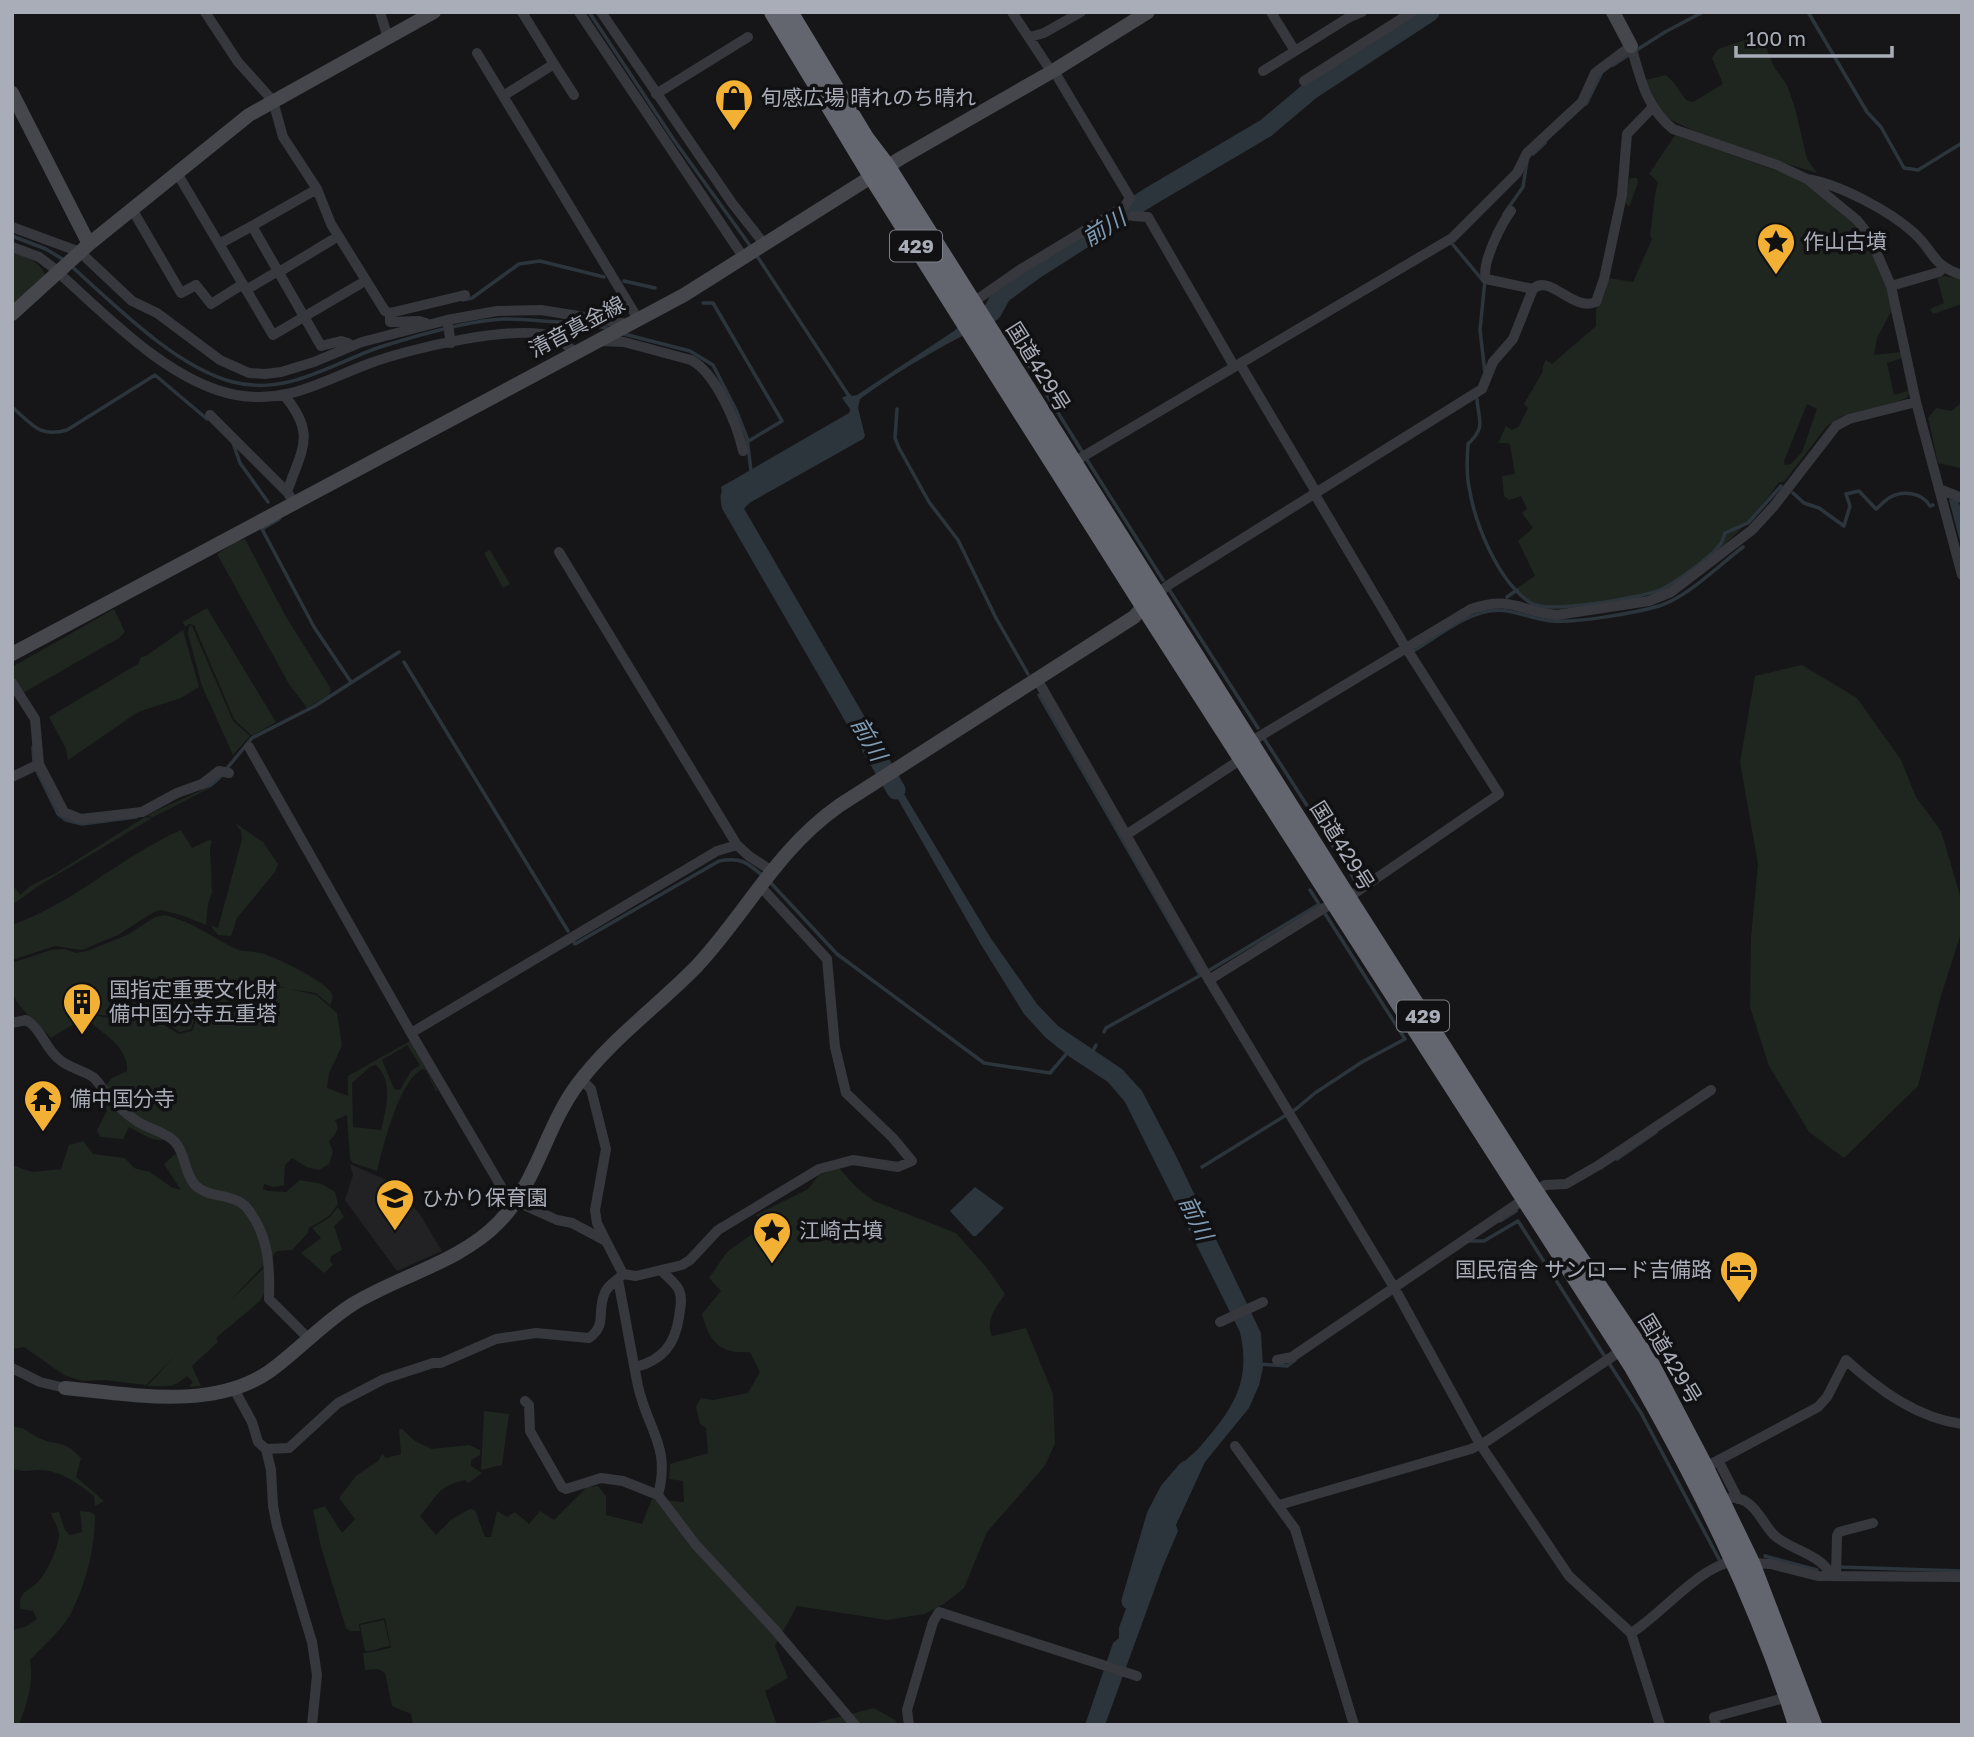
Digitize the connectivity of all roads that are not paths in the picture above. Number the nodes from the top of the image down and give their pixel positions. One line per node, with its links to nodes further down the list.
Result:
1 (205, 12): 31 (street)
2 (380, 12): 17 (street)
3 (434, 12): 17 (street)
4 (522, 12): 23 (street)
5 (579, 12): 45 (street)
6 (601, 12): 28 (street)
7 (773, 12): 33 (highway, 国道429号 / 429)
8 (789, 12): 33 (highway, 国道429号 / 429)
9 (1012, 12): 19 (street)
10 (1081, 12): 19 (street)
11 (1148, 12): 24 (street, 清音真金線)
12 (1271, 12): 20 (street)
13 (1362, 12): 16 (street)
14 (1412, 12): 26 (street)
15 (1613, 12): 21 (street)
16 (1346, 15): 20 (street)
17 (388, 37): 31 (street)
18 (748, 37): 28 (street)
19 (1030, 37): 24 (street)
20 (1295, 51): 25 (street)
21 (1632, 51): 32 (street); 66 (street)
22 (477, 53): 30 (street)
23 (554, 64): 29 (street); 30 (street)
24 (1053, 71): 33 (street, 清音真金線); 55 (street)
25 (1264, 71)
26 (1304, 81)
27 (12, 93): 46 (street)
28 (656, 94): 45 (street)
29 (574, 95)
30 (503, 96): 60 (street)
31 (273, 101): 34 (street); 36 (street)
32 (1652, 108): 35 (street); 53 (street)
33 (879, 172): 45 (street, 清音真金線); 55 (highway, 国道429号 / 429)
34 (177, 173): 37 (street); 43 (street)
35 (1807, 179): 47 (street); 51 (street)
36 (315, 190): 40 (street); 57 (street)
37 (132, 209): 46 (street); 52 (street)
38 (1511, 211): 53 (street)
39 (1133, 216): 66 (street)
40 (252, 226): 43 (street); 48 (street)
41 (12, 227): 46 (street)
42 (332, 240): 48 (street)
43 (219, 244): 52 (street)
44 (12, 247): 46 (street)
45 (754, 252): 60 (street, 清音真金線)
46 (73, 258): 56 (street); 64 (street); 67 (street)
47 (1943, 268): 49 (street); 51 (street)
48 (279, 272): 52 (street); 58 (street)
49 (1962, 275)
50 (360, 284): 58 (street)
51 (1891, 286): 68 (street)
52 (244, 287): 58 (street)
53 (1533, 289): 73 (street)
54 (465, 295): 57 (street)
55 (969, 309): 71 (highway, 国道429号 / 429)
56 (12, 314)
57 (390, 316): 61 (street)
58 (304, 317): 64 (street)
59 (447, 322): 60 (street); 61 (street); 62 (street)
60 (630, 323): 63 (street, 清音真金線)
61 (430, 324): 64 (street)
62 (451, 340): 65 (street); 67 (street)
63 (599, 340): 65 (street, 清音真金線); 70 (street)
64 (351, 346)
65 (576, 353): 74 (street, 清音真金線)
66 (1237, 365): 71 (street); 73 (street)
67 (285, 396): 74 (street)
68 (1916, 402): 72 (street); 79 (street)
69 (210, 415): 74 (street)
70 (743, 451)
71 (1066, 467): 78 (highway, 国道429号 / 429)
72 (1939, 489): 75 (street); 77 (street)
73 (1315, 493): 78 (street); 79 (street)
74 (290, 497): 80 (street, 清音真金線)
75 (1962, 498)
76 (559, 552): 89 (street)
77 (1962, 575)
78 (1150, 601): 81 (street); 84 (highway, 国道429号 / 429)
79 (1407, 648): 84 (street); 91 (street)
80 (12, 654)
81 (1037, 679): 88 (street); 90 (street)
82 (12, 682): 85 (street)
83 (249, 747): 94 (street)
84 (1246, 750): 88 (street); 91 (highway, 国道429号 / 429)
85 (36, 765): 86 (street); 87 (street)
86 (225, 772)
87 (12, 777)
88 (1126, 835): 92 (street)
89 (737, 845): 90 (street); 94 (street)
90 (766, 879): 95 (street); 100 (street)
91 (1331, 904): 92 (street); 97 (highway, 国道429号 / 429)
92 (1207, 975): 102 (street)
93 (12, 1023): 105 (street)
94 (411, 1033): 98 (street)
95 (581, 1079): 98 (street); 99 (street)
96 (1712, 1090): 97 (street)
97 (1530, 1195): 102 (street); 106 (highway, 国道429号 / 429); 117 (highway, 国道429号 / 429)
98 (517, 1202): 99 (street); 105 (street)
99 (606, 1241): 101 (street)
100 (661, 1270): 101 (street); 109 (street)
101 (621, 1277): 109 (street); 116 (street)
102 (1396, 1290): 107 (street); 114 (street)
103 (1261, 1302): 104 (street)
104 (1221, 1321)
105 (309, 1339): 111 (street)
106 (1612, 1356): 114 (street); 117 (highway, 国道429号 / 429)
107 (1277, 1360)
108 (12, 1367): 110 (street)
109 (636, 1367): 118 (street)
110 (65, 1388): 111 (street)
111 (234, 1389): 116 (street)
112 (525, 1401): 118 (street)
113 (1962, 1424): 117 (street)
114 (1480, 1444): 120 (street); 125 (street)
115 (1235, 1446): 120 (street)
116 (266, 1449): 128 (street)
117 (1705, 1468): 119 (highway, 国道429号 / 429)
118 (659, 1495): 129 (street)
119 (1721, 1500): 122 (highway, 国道429号 / 429); 123 (street)
120 (1279, 1505): 131 (street)
121 (1873, 1523): 123 (street)
122 (1744, 1563): 123 (street); 125 (street); 127 (highway, 国道429号 / 429)
123 (1833, 1575): 124 (street)
124 (1962, 1577)
125 (1630, 1633): 132 (street)
126 (1135, 1675): 130 (street)
127 (1795, 1702): 133 (street); 134 (highway, 国道429号 / 429); 135 (highway, 国道429号 / 429)
128 (312, 1725)
129 (855, 1725)
130 (909, 1725)
131 (1353, 1725)
132 (1660, 1725)
133 (1716, 1725)
134 (1797, 1725)
135 (1813, 1725)

